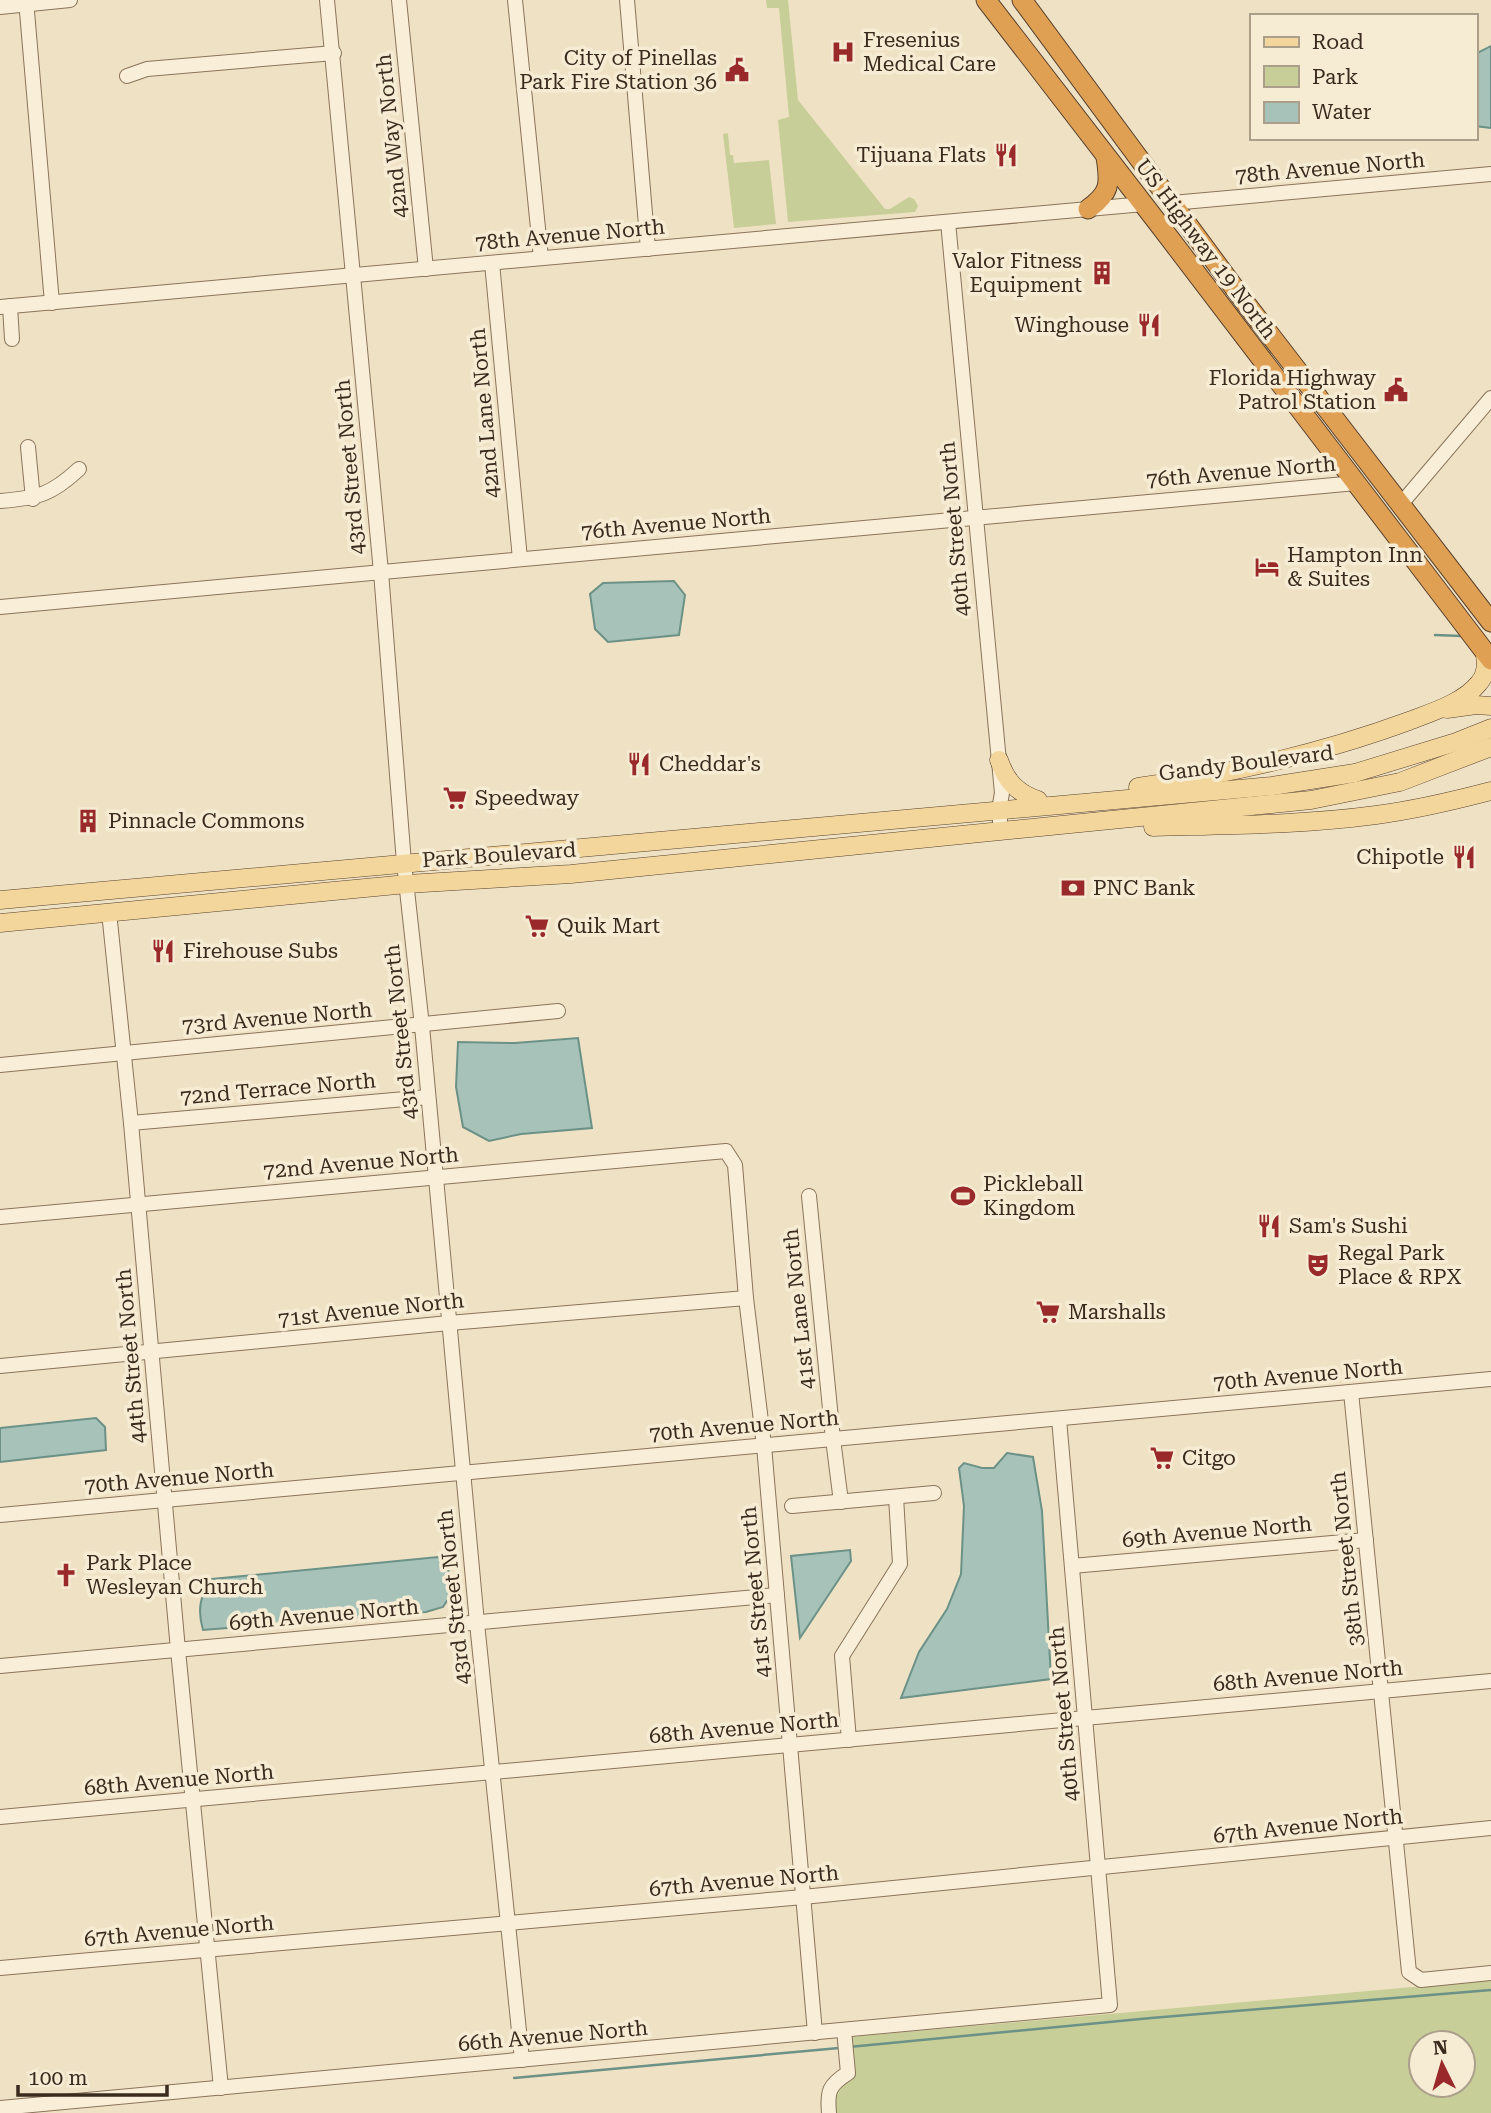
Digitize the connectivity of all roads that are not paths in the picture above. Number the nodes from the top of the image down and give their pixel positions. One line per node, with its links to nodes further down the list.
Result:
1 (70, 0): 8 (street)
2 (327, 0): 10 (street, 43rd Street North)
3 (399, 0): 21 (street, 42nd Way North)
4 (515, 0): 19 (street)
5 (627, 0): 18 (street)
6 (986, 0): 12 (highway, US Highway 19 North)
7 (1022, 0): 14 (highway, US Highway 19 North)
8 (26, 2): 9 (street); 23 (street)
9 (0, 6)
10 (334, 53): 11 (street); 22 (street, 43rd Street North)
11 (127, 76)
12 (1112, 163): 14 (highway); 15 (highway, US Highway 19 North); 16 (highway)
13 (1491, 174): 14 (street, 78th Avenue North)
14 (1172, 203): 24 (highway, US Highway 19 North)
15 (1144, 204): 16 (street, 78th Avenue North); 24 (highway); 30 (highway, US Highway 19 North)
16 (1088, 209): 17 (street, 78th Avenue North)
17 (948, 222): 18 (street, 78th Avenue North); 34 (street, 40th Street North)
18 (648, 249): 19 (street, 78th Avenue North)
19 (541, 258): 20 (street, 78th Avenue North)
20 (492, 263): 21 (street, 78th Avenue North); 35 (street, 42nd Lane North)
21 (426, 268): 22 (street, 78th Avenue North)
22 (354, 275): 23 (street, 78th Avenue North); 36 (street, 43rd Street North)
23 (52, 303): 25 (street, 78th Avenue North)
24 (1248, 305): 33 (highway, US Highway 19 North)
25 (5, 307): 26 (street)
26 (12, 339)
27 (1491, 398): 33 (street)
28 (28, 447): 31 (street)
29 (79, 468): 31 (street)
30 (1356, 483): 34 (street, 76th Avenue North); 39 (highway, US Highway 19 North)
31 (33, 499): 32 (street)
32 (0, 501)
33 (1401, 503): 38 (highway, US Highway 19 North)
34 (975, 517): 35 (street, 76th Avenue North); 44 (street, 40th Street North)
35 (520, 559): 36 (street, 76th Avenue North)
36 (381, 572): 37 (street, 76th Avenue North); 53 (street, 43rd Street North)
37 (0, 607)
38 (1491, 622)
39 (1488, 656): 41 (main road)
40 (1491, 706): 41 (main road)
41 (1437, 711): 46 (main road)
42 (1491, 728): 47 (main road, Gandy Boulevard)
43 (1491, 747): 49 (main road, Gandy Boulevard)
44 (999, 760): 46 (main road); 47 (street, 40th Street North)
45 (1491, 791): 49 (main road)
46 (1038, 800): 47 (main road)
47 (999, 810): 48 (main road, Park Boulevard); 50 (street, 40th Street North)
48 (867, 822): 51 (main road, Park Boulevard); 52 (main road)
49 (1048, 827): 50 (main road, Gandy Boulevard)
50 (1001, 832): 52 (main road, Park Boulevard)
51 (698, 838): 53 (main road, Park Boulevard); 54 (main road)
52 (704, 861): 54 (main road, Park Boulevard)
53 (404, 863): 55 (street, 43rd Street North); 56 (main road, Park Boulevard)
54 (571, 874): 55 (main road, Park Boulevard)
55 (407, 884): 59 (main road, Park Boulevard); 63 (street, 43rd Street North)
56 (158, 886): 57 (main road, Park Boulevard); 59 (main road)
57 (83, 893): 58 (main road, Park Boulevard); 60 (main road)
58 (0, 900)
59 (109, 912): 60 (main road, Park Boulevard); 64 (street, 44th Street North)
60 (32, 920): 61 (main road, Park Boulevard)
61 (0, 923)
62 (558, 1011): 63 (street, 73rd Avenue North)
63 (422, 1026): 64 (street, 73rd Avenue North); 66 (street, 43rd Street North)
64 (124, 1054): 65 (street, 73rd Avenue North); 67 (street, 44th Street North)
65 (0, 1065)
66 (428, 1097): 67 (street, 72nd Terrace North); 69 (street, 43rd Street North)
67 (131, 1123): 71 (street, 44th Street North)
68 (726, 1151): 69 (street, 72nd Avenue North); 73 (street, 41st Street North)
69 (436, 1177): 71 (street, 72nd Avenue North); 74 (street, 43rd Street North)
70 (809, 1196): 80 (street, 41st Lane North)
71 (138, 1205): 72 (street, 72nd Avenue North); 75 (street, 44th Street North)
72 (0, 1217)
73 (746, 1298): 74 (street, 71st Avenue North); 81 (street, 41st Street North)
74 (449, 1323): 75 (street, 71st Avenue North); 82 (street, 43rd Street North)
75 (151, 1353): 76 (street, 71st Avenue North); 85 (street, 44th Street North)
76 (0, 1366)
77 (1491, 1379): 78 (street, 70th Avenue North)
78 (1351, 1392): 79 (street, 70th Avenue North); 89 (street, 38th Street North)
79 (1059, 1419): 80 (street, 70th Avenue North); 90 (street, 40th Street North)
80 (833, 1439): 81 (street, 70th Avenue North); 86 (street, 41st Lane North)
81 (764, 1446): 82 (street, 70th Avenue North); 91 (street, 41st Street North)
82 (463, 1473): 85 (street, 70th Avenue North); 92 (street, 43rd Street North)
83 (934, 1493): 84 (street)
84 (897, 1497): 86 (street); 98 (street)
85 (165, 1500): 88 (street, 70th Avenue North); 93 (street, 44th Street North)
86 (841, 1502): 87 (street)
87 (792, 1506)
88 (0, 1515)
89 (1366, 1540): 90 (street, 69th Avenue North); 96 (street, 38th Street North)
90 (1072, 1566): 97 (street, 40th Street North)
91 (777, 1595): 92 (street, 69th Avenue North); 99 (street, 41st Street North)
92 (477, 1623): 93 (street, 69th Avenue North); 100 (street, 43rd Street North)
93 (178, 1650): 94 (street, 69th Avenue North); 101 (street, 44th Street North)
94 (0, 1666)
95 (1491, 1681): 96 (street, 68th Avenue North)
96 (1381, 1691): 97 (street, 68th Avenue North); 104 (street, 38th Street North)
97 (1086, 1718): 98 (street, 68th Avenue North); 105 (street, 40th Street North)
98 (849, 1740): 99 (street, 68th Avenue North)
99 (790, 1745): 100 (street, 68th Avenue North); 106 (street, 41st Street North)
100 (493, 1772): 101 (street, 68th Avenue North); 107 (street, 43rd Street North)
101 (193, 1800): 102 (street, 68th Avenue North); 108 (street, 44th Street North)
102 (0, 1817)
103 (1491, 1828): 104 (street, 67th Avenue North)
104 (1395, 1839): 105 (street, 67th Avenue North); 110 (street, 38th Street North)
105 (1098, 1868): 106 (street, 67th Avenue North); 111 (street, 40th Street North)
106 (803, 1897): 107 (street, 67th Avenue North); 112 (street, 41st Street North)
107 (508, 1922): 108 (street, 67th Avenue North); 114 (street, 43rd Street North)
108 (208, 1949): 109 (street, 67th Avenue North); 115 (street, 44th Street North)
109 (0, 1968)
110 (1491, 1973)
111 (1110, 2005): 113 (street, 66th Avenue North)
112 (815, 2033): 113 (street, 66th Avenue North); 114 (street, 66th Avenue North)
113 (844, 2036): 117 (street)
114 (522, 2060): 115 (street, 66th Avenue North)
115 (221, 2088): 116 (street, 66th Avenue North)
116 (0, 2108)
117 (829, 2113)

